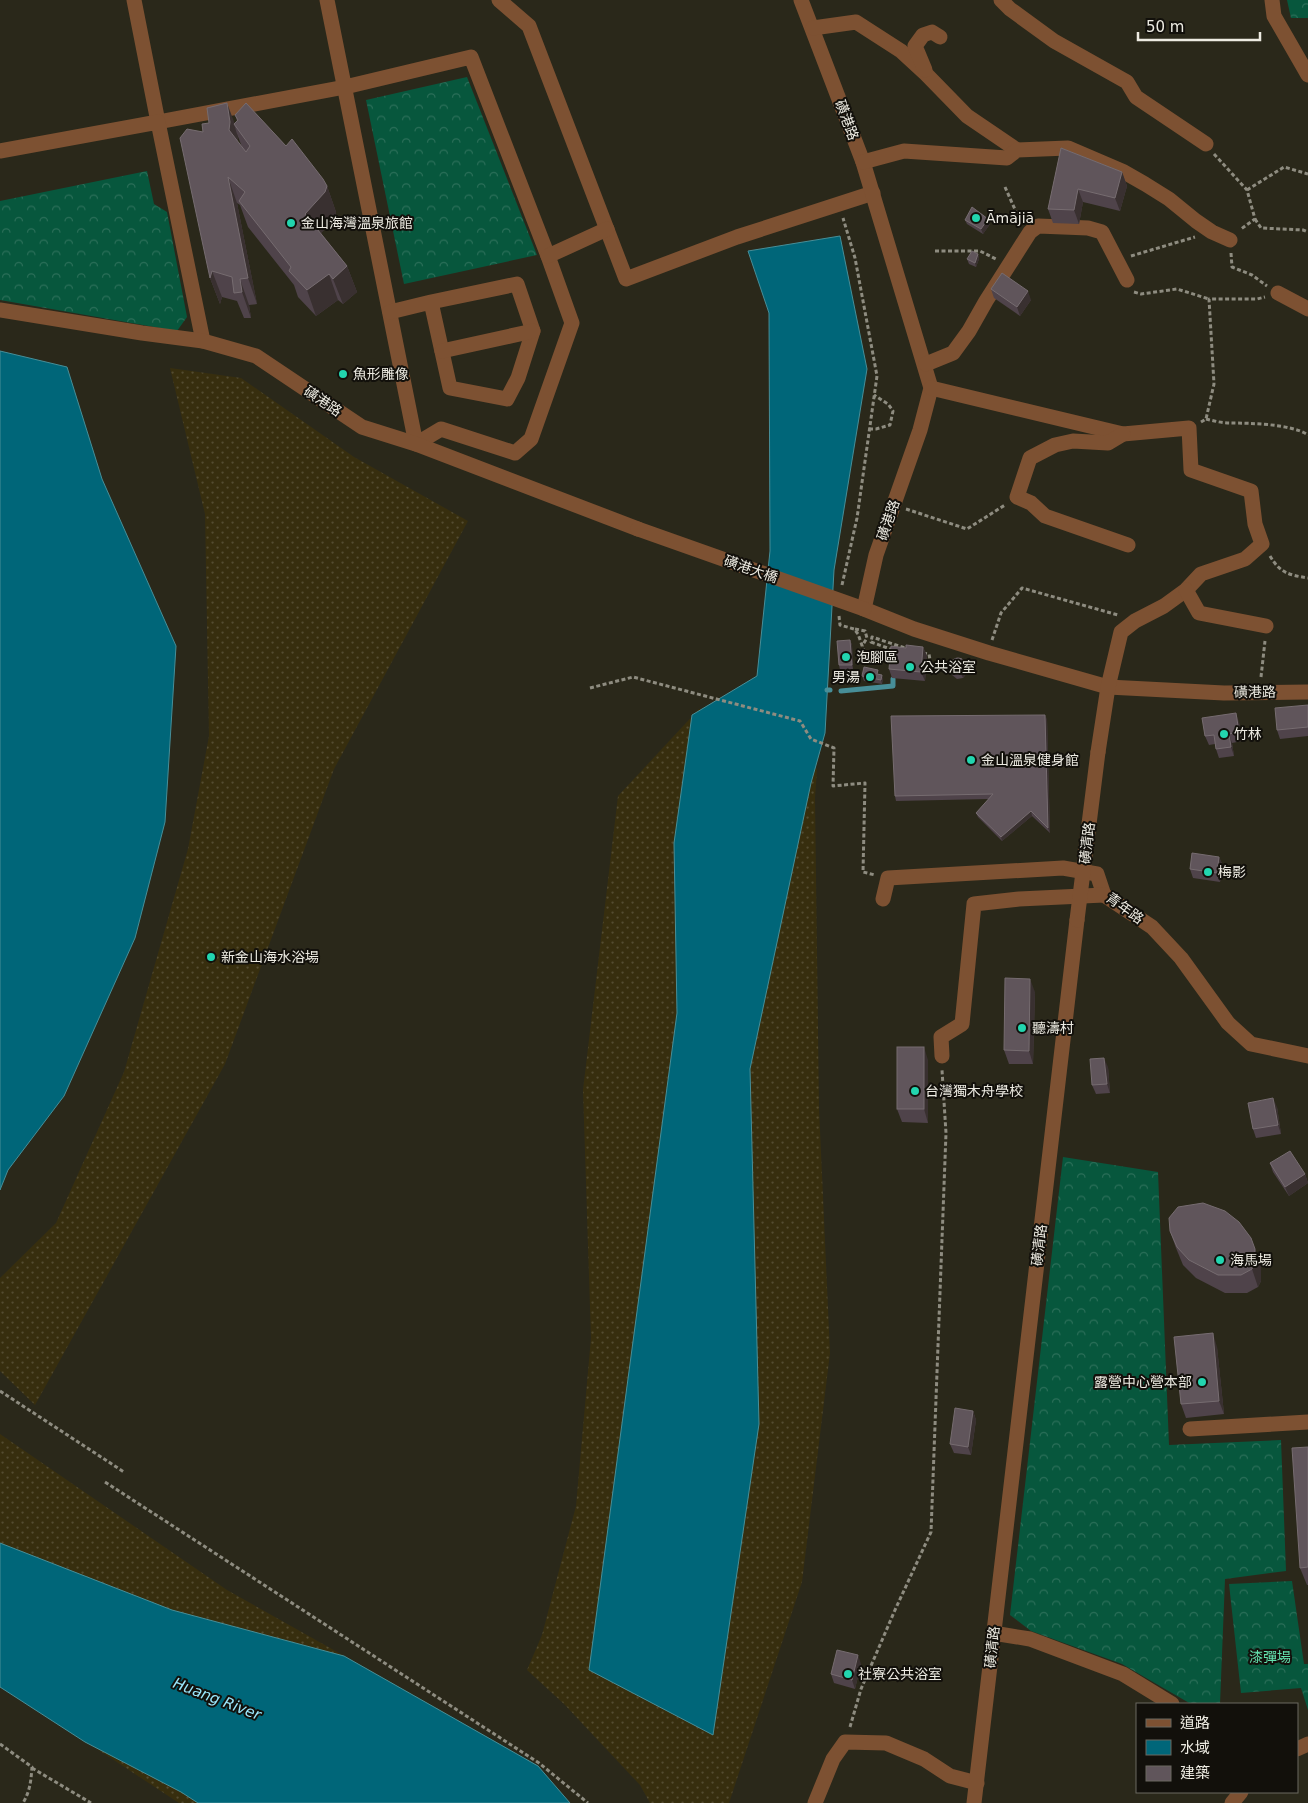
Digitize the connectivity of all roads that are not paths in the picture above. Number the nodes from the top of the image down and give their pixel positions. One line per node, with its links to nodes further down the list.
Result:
1 (134, 0): 12 (street)
2 (327, 0): 11 (street)
3 (499, 0): 18 (street)
4 (801, 0): 7 (street, 磺港路)
5 (1001, 0): 13 (street)
6 (1272, 0): 10 (street)
7 (813, 28): 9 (street); 16 (street, 磺港路)
8 (940, 37): 9 (street)
9 (926, 74): 14 (street)
10 (1308, 75)
11 (345, 87): 12 (street); 20 (street); 26 (street)
12 (158, 122): 15 (street); 28 (street)
13 (1206, 144)
14 (1017, 150): 16 (street); 19 (street)
15 (0, 152)
16 (863, 162): 17 (street, 磺港路)
17 (873, 193): 18 (street); 30 (street, 磺港路)
18 (606, 230): 20 (street)
19 (1230, 240)
20 (548, 256): 33 (street)
21 (1127, 280): 30 (street)
22 (1278, 293): 24 (street)
23 (431, 302): 26 (street); 27 (street); 29 (street)
24 (1308, 309)
25 (0, 310): 28 (street, 磺港路)
26 (390, 312): 33 (street)
27 (533, 331): 29 (street); 29 (street)
28 (203, 341): 33 (street, 磺港路)
29 (442, 351)
30 (926, 364): 31 (street, 磺港路)
31 (931, 388): 32 (street); 37 (street, 磺港路)
32 (1123, 434): 35 (street); 36 (street)
33 (416, 444): 34 (street, 磺港路)
34 (638, 529): 37 (street, 磺港大橋, bridge)
35 (1128, 545)
36 (1186, 590): 38 (street); 39 (street, 磺清路)
37 (864, 609): 39 (street, 磺港路)
38 (1266, 626)
39 (1108, 687): 40 (street, 磺港路); 48 (street, 磺清路, bridge)
40 (1308, 692)
41 (1104, 895): 42 (street, 青年路); 44 (street, 青年路); 45 (street)
42 (882, 899)
43 (1308, 1043): 44 (street, 青年路)
44 (1301, 1054)
45 (942, 1056)
46 (1308, 1422): 47 (street)
47 (1190, 1429)
48 (993, 1633): 49 (street); 50 (street, 磺清路)
49 (1170, 1703)
50 (977, 1783): 52 (street); 53 (street, 磺清路)
51 (1240, 1793): 54 (street)
52 (815, 1803)
53 (974, 1803)
54 (1232, 1803)

